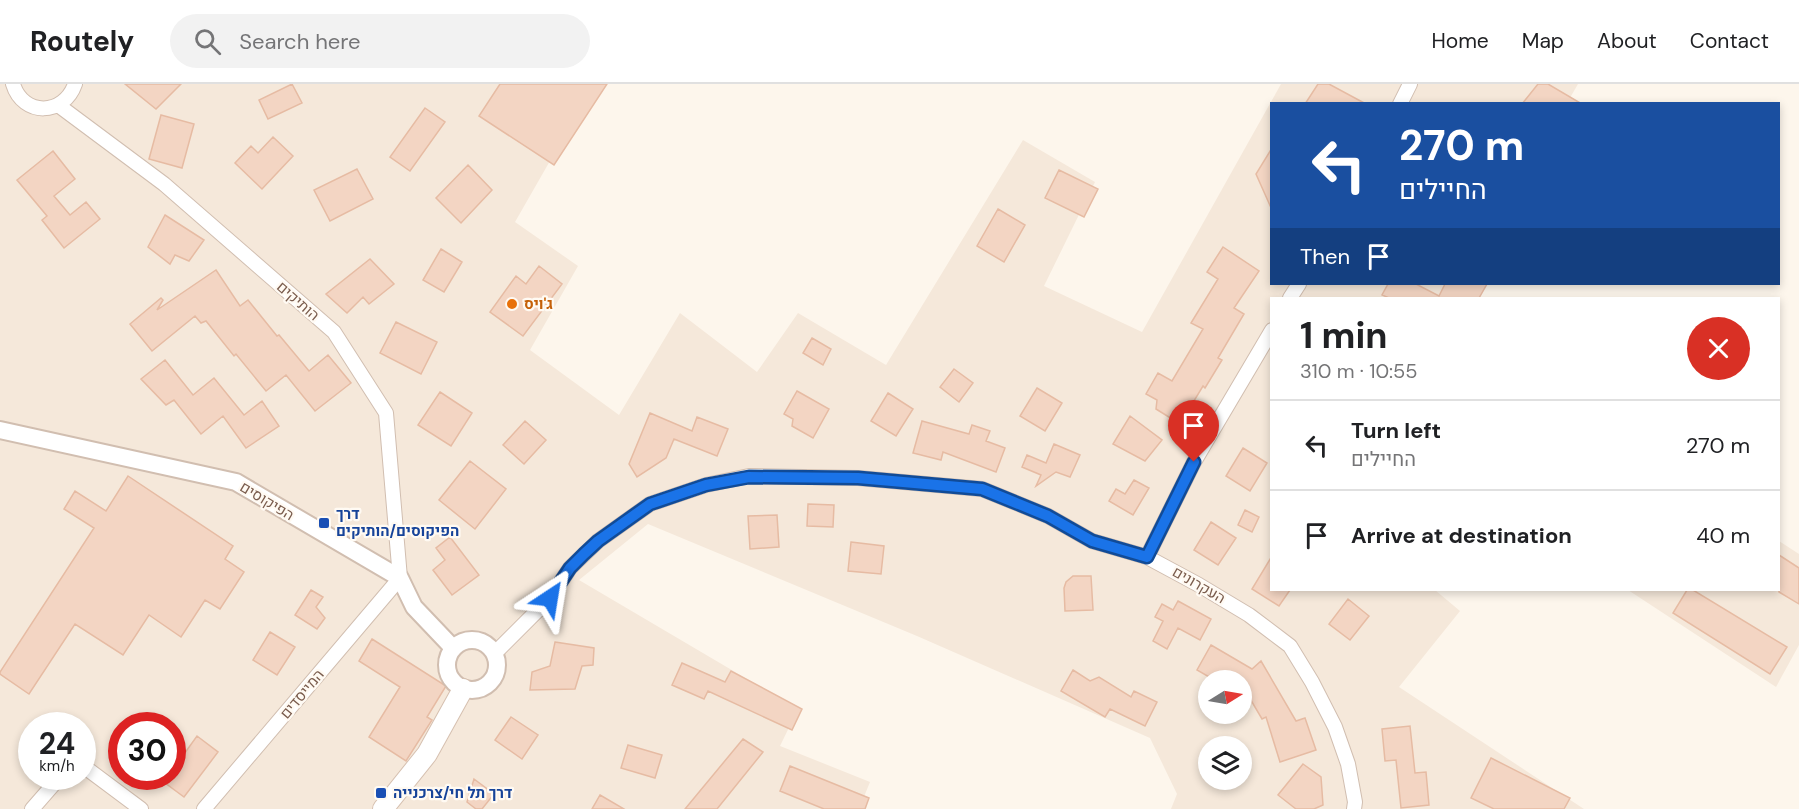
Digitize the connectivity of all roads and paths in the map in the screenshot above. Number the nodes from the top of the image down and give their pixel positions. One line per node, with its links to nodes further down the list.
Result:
1 (13, 84): 5 (street)
2 (75, 84): 5 (street)
3 (1410, 84): 4 (street)
4 (1401, 102)
5 (58, 105): 9 (street, הותיקים)
6 (1270, 333): 8 (street)
7 (0, 430): 9 (street, הפיקוסים)
8 (1147, 557): 11 (street, העקרונים); 19 (street, העקרונים)
9 (400, 578): 10 (street); 17 (street, המייסדים)
10 (453, 648): 11 (street); 12 (street)
11 (495, 654): 12 (street)
12 (463, 689): 18 (main road)
13 (96, 775): 16 (street)
14 (49, 790): 15 (street)
15 (32, 809)
16 (141, 809)
17 (204, 809)
18 (383, 809)
19 (1354, 809)

